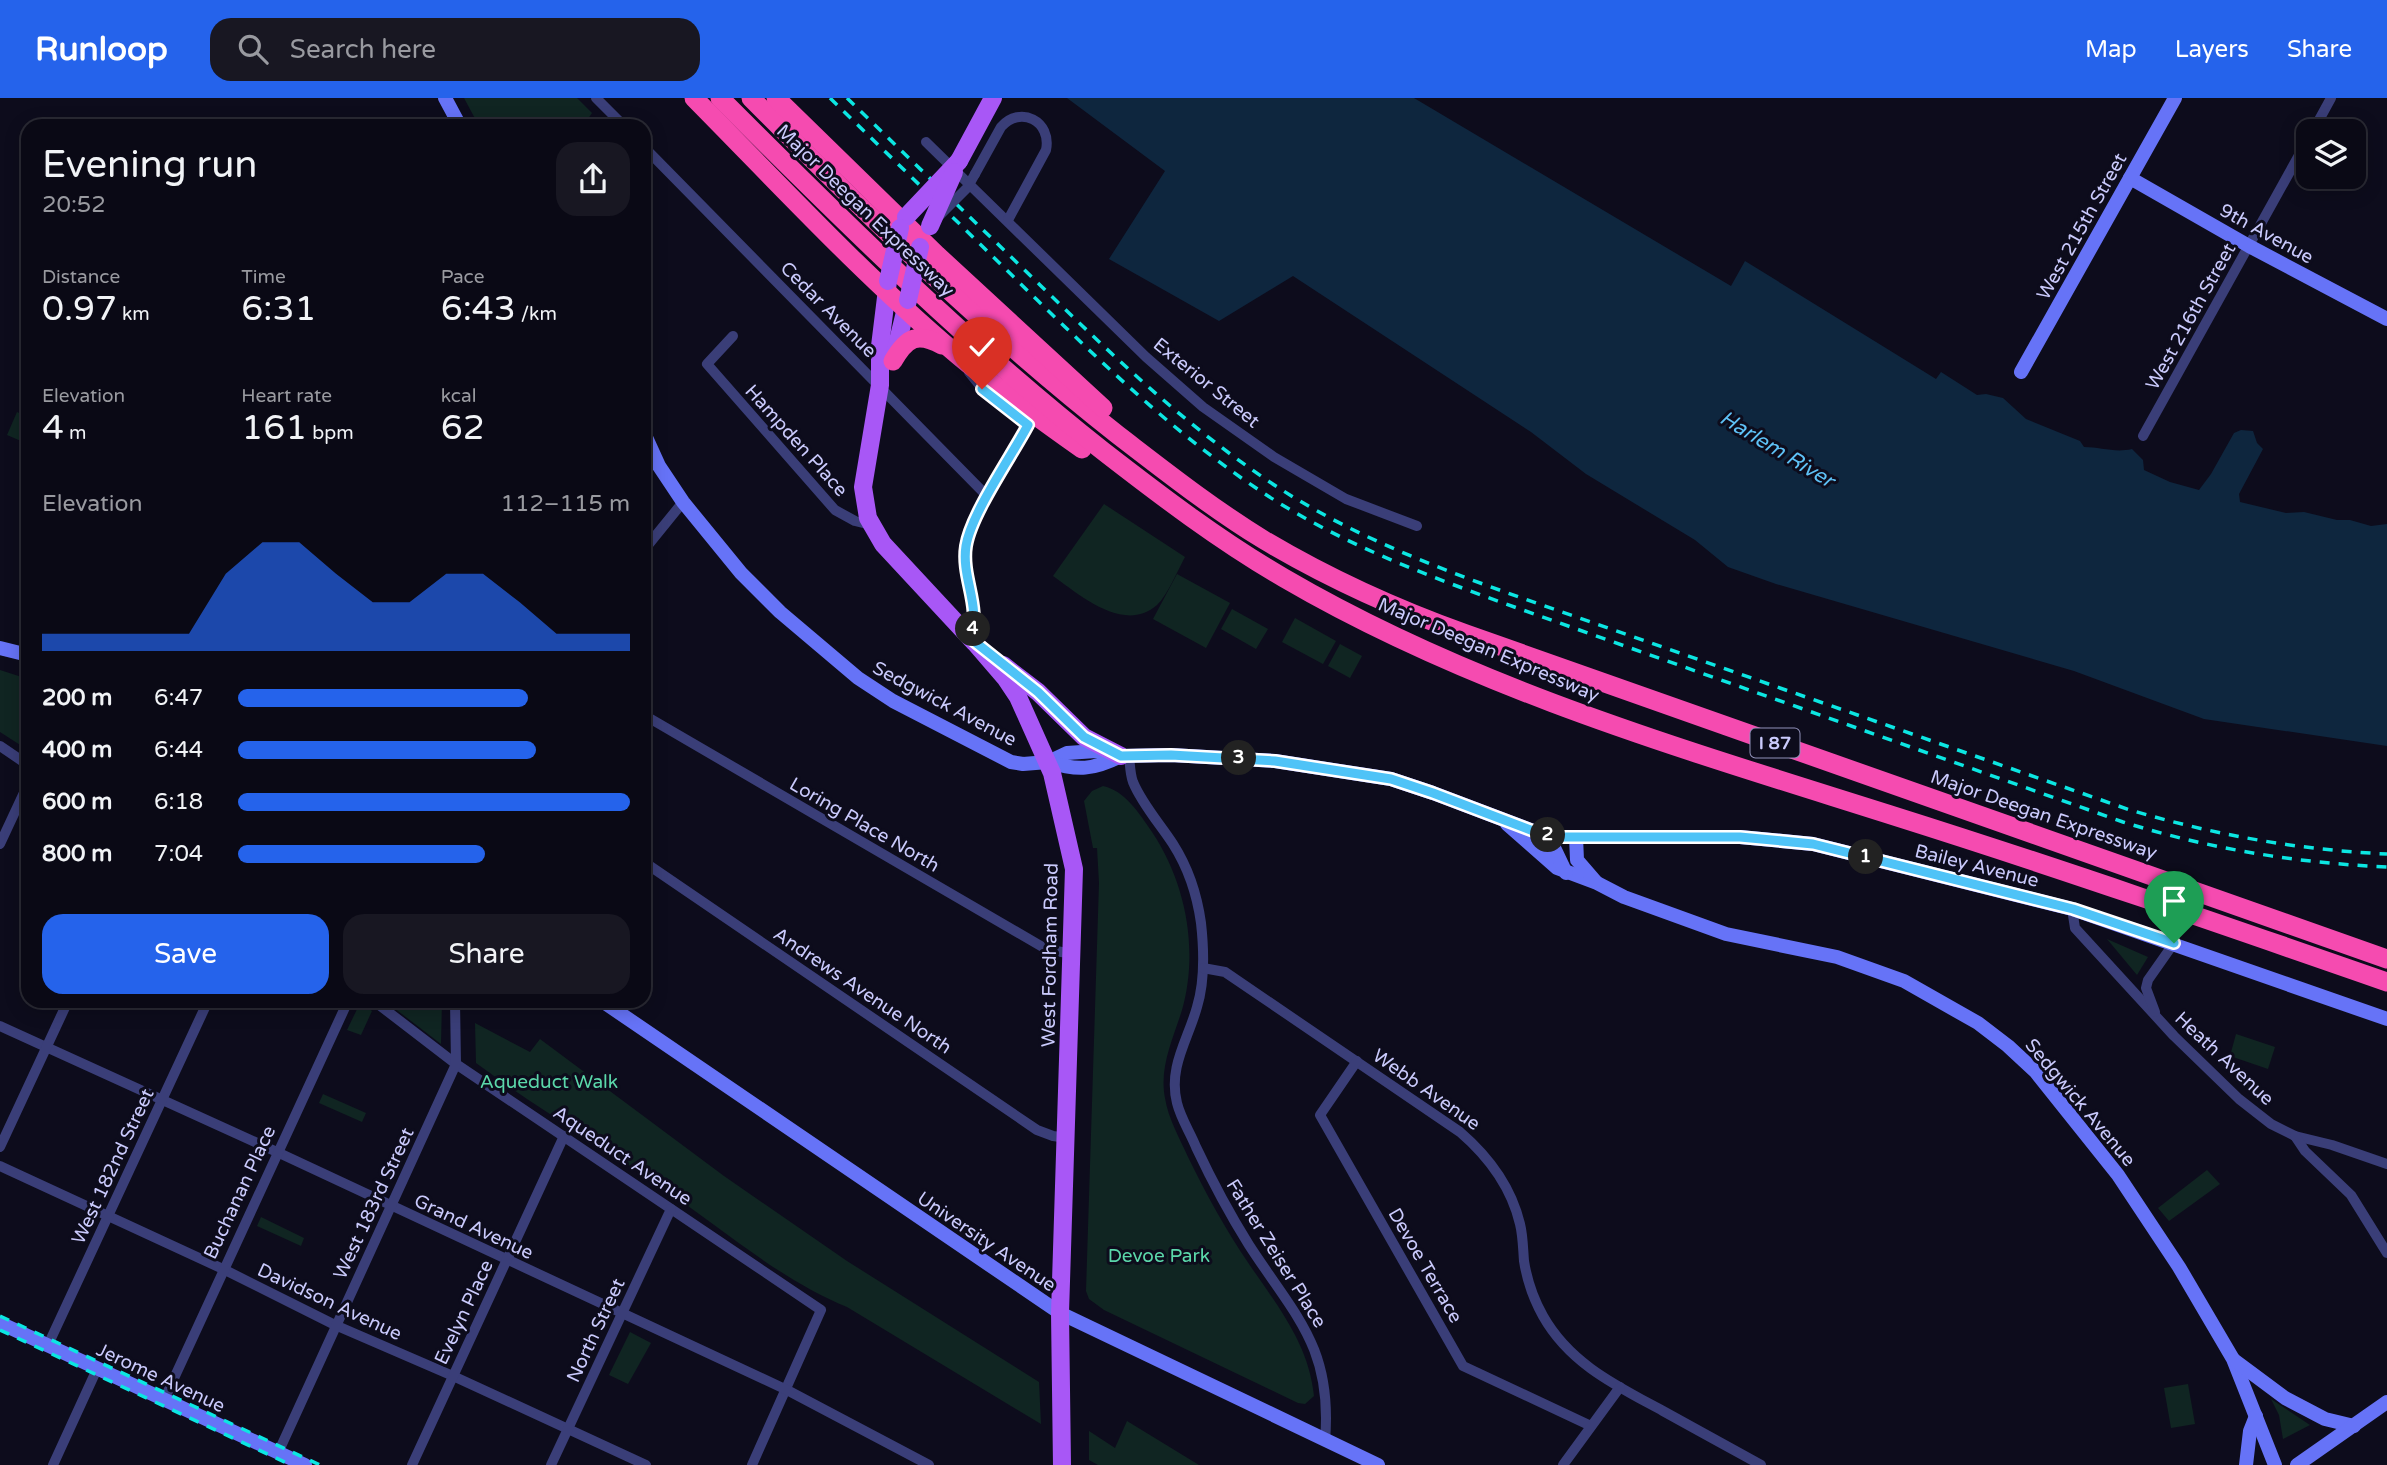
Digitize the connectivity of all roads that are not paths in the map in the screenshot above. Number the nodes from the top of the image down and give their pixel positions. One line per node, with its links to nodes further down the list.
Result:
1 (445, 98): 10 (street)
2 (596, 98): 11 (street)
3 (694, 98): 23 (highway)
4 (720, 98): 36 (highway, Major Deegan Expressway / I 87)
5 (751, 98): 33 (highway, Major Deegan Expressway / I 87)
6 (776, 98): 20 (highway)
7 (993, 98): 16 (main road, West Fordham Road)
8 (2175, 98): 18 (street, West 215th Street)
9 (2331, 98): 12 (street)
10 (456, 119)
11 (617, 119)
12 (2320, 119)
13 (926, 142): 19 (street, Exterior Street)
14 (651, 153): 30 (street, Cedar Avenue)
15 (983, 159): 16 (street); 19 (street); 21 (street, bridge)
16 (959, 161): 20 (main road, West Fordham Road, bridge); 21 (main road, West Fordham Road, bridge)
17 (2296, 161): 22 (street, West 216th Street)
18 (2130, 178): 22 (street, 9th Avenue); 29 (street, West 215th Street)
19 (1008, 220): 38 (street, Exterior Street)
20 (903, 222): 21 (highway); 23 (main road, West Fordham Road, bridge)
21 (924, 237): 24 (main road, West Fordham Road, bridge); 33 (highway)
22 (2249, 246): 25 (street, 9th Avenue); 31 (street, West 216th Street)
23 (887, 286): 24 (highway); 30 (main road, West Fordham Road)
24 (907, 304): 27 (highway); 28 (main road, West Fordham Road)
25 (2387, 319)
26 (733, 336): 37 (street, Hampden Place)
27 (953, 352): 28 (highway); 34 (street); 36 (highway)
28 (893, 361): 30 (main road, West Fordham Road)
29 (2021, 372)
30 (880, 385): 34 (street, Cedar Avenue); 37 (main road, West Fordham Road)
31 (2143, 436)
32 (651, 448): 35 (street, Sedgwick Avenue)
33 (1182, 484): 59 (highway, Major Deegan Expressway / I 87)
34 (988, 497): 40 (street)
35 (683, 502): 39 (street); 47 (street, Sedgwick Avenue)
36 (1186, 514): 61 (highway, Major Deegan Expressway / I 87)
37 (871, 525): 40 (main road, West Fordham Road)
38 (1417, 526)
39 (651, 541)
40 (973, 640): 45 (main road); 47 (main road, West Fordham Road)
41 (0, 648): 42 (street)
42 (21, 653)
43 (651, 719): 58 (street, Loring Place North)
44 (0, 746): 46 (street)
45 (1125, 756): 47 (street, Sedgwick Avenue); 49 (street, Sedgwick Avenue); 60 (street)
46 (21, 760)
47 (1048, 762): 58 (main road, West Fordham Road)
48 (21, 800): 52 (street)
49 (1504, 820): 50 (street, Sedgwick Avenue); 54 (street, Sedgwick Avenue)
50 (1545, 834): 51 (street, Bailey Avenue); 54 (street)
51 (1576, 837): 55 (street, Sedgwick Avenue); 56 (street, Bailey Avenue)
52 (0, 844)
53 (651, 867): 79 (street, Andrews Avenue North)
54 (1566, 873): 55 (street, Sedgwick Avenue)
55 (1597, 883): 95 (street, Sedgwick Avenue)
56 (2073, 909): 57 (street, Bailey Avenue); 63 (street, Heath Avenue)
57 (2174, 943): 62 (street); 71 (street, Bailey Avenue)
58 (1072, 954): 79 (main road, West Fordham Road)
59 (2387, 958)
60 (1203, 968): 74 (street, Webb Avenue); 106 (street, Father Zeiser Place)
61 (2387, 982)
62 (2146, 988): 63 (street); 70 (street, Heath Avenue)
63 (2131, 989): 70 (street, Heath Avenue)
64 (65, 1008): 73 (street)
65 (205, 1008): 76 (street, West 182nd Street)
66 (345, 1008): 81 (street, Buchanan Place)
67 (383, 1008): 75 (street, Aqueduct Avenue)
68 (455, 1008): 75 (street, West 183rd Street)
69 (612, 1008): 90 (street, University Avenue)
70 (2157, 1018): 78 (street, Heath Avenue)
71 (2387, 1019)
72 (0, 1026): 73 (street, Grand Avenue)
73 (46, 1048): 76 (street, Grand Avenue); 80 (street)
74 (1357, 1061): 98 (street, Webb Avenue); 103 (street, Devoe Terrace)
75 (456, 1064): 77 (street, Aqueduct Avenue); 84 (street, West 183rd Street)
76 (161, 1101): 81 (street, Grand Avenue); 86 (street, West 182nd Street)
77 (564, 1136): 85 (street, Aqueduct Avenue); 88 (street, Evelyn Place)
78 (2295, 1136): 82 (street, Heath Avenue); 87 (street)
79 (1067, 1138): 90 (main road, West Fordham Road)
80 (0, 1147)
81 (277, 1152): 84 (street, Grand Avenue); 89 (street, Buchanan Place)
82 (2387, 1164)
83 (0, 1166): 86 (street, Davidson Avenue)
84 (392, 1207): 88 (street, Grand Avenue); 93 (street, West 183rd Street)
85 (671, 1209): 91 (street, North Street); 99 (street, Aqueduct Avenue)
86 (108, 1216): 89 (street, Davidson Avenue); 94 (street, West 182nd Street)
87 (2387, 1253)
88 (507, 1260): 91 (street, Grand Avenue); 97 (street, Evelyn Place)
89 (223, 1269): 93 (street, Davidson Avenue); 100 (street, Buchanan Place)
90 (1060, 1313): 106 (street, University Avenue); 116 (main road, West Fordham Road)
91 (621, 1314): 99 (street, Grand Avenue); 105 (street, North Street)
92 (0, 1323): 94 (street, Jerome Avenue)
93 (335, 1325): 97 (street, Davidson Avenue); 107 (street, West 183rd Street)
94 (48, 1345): 96 (street, Jerome Avenue)
95 (2233, 1359): 102 (street, Sedgwick Avenue); 104 (street)
96 (97, 1369): 100 (street, Jerome Avenue); 109 (street)
97 (453, 1376): 105 (street, Davidson Avenue); 111 (street, Evelyn Place)
98 (1620, 1387): 103 (street); 119 (street, Webb Avenue)
99 (787, 1390): 114 (street); 115 (street, Grand Avenue)
100 (164, 1400): 107 (street, Jerome Avenue)
101 (2387, 1402): 104 (street)
102 (2256, 1416): 120 (street); 121 (street, Sedgwick Avenue)
103 (1591, 1426): 118 (street)
104 (2354, 1426): 122 (street)
105 (568, 1429): 112 (street, North Street); 113 (street, Davidson Avenue)
106 (1325, 1441): 108 (street, University Avenue)
107 (278, 1452): 110 (street, Jerome Avenue)
108 (1354, 1460): 117 (street, University Avenue)
109 (53, 1465)
110 (305, 1465)
111 (412, 1465)
112 (551, 1465)
113 (646, 1465)
114 (752, 1465)
115 (929, 1465)
116 (1062, 1465)
117 (1378, 1465)
118 (1563, 1465)
119 (1761, 1465)
120 (2246, 1465)
121 (2275, 1465)
122 (2297, 1465)

